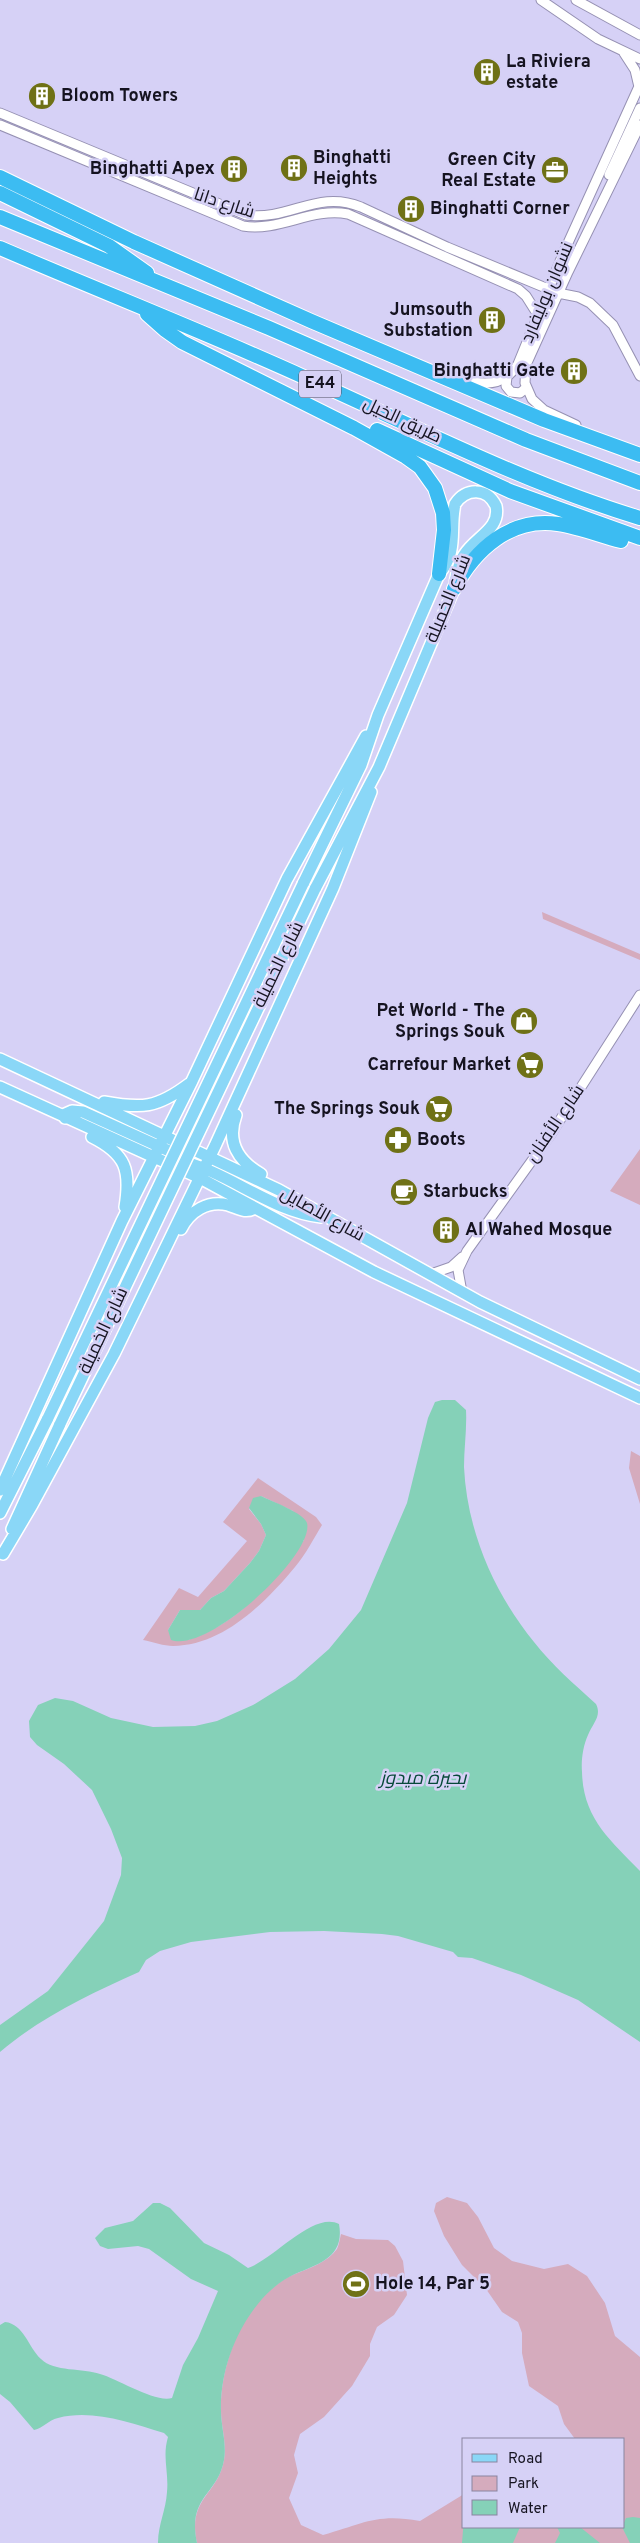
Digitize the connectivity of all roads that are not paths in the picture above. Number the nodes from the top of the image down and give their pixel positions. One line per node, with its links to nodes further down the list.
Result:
1 (540, 0): 4 (street)
2 (576, 0): 3 (street)
3 (639, 34)
4 (622, 51): 5 (street); 6 (street)
5 (640, 59)
6 (639, 85): 19 (street, نشوان بوليفارد)
7 (640, 108): 15 (street)
8 (0, 113): 11 (street, شارع دانا)
9 (0, 125): 12 (street, شارع دانا)
10 (640, 125): 15 (street, نشوان بوليفارد)
11 (76, 146): 12 (street); 12 (street); 19 (street, شارع دانا)
12 (72, 155): 22 (street, شارع دانا)
13 (0, 178): 23 (highway)
14 (0, 193): 18 (highway)
15 (596, 215): 20 (street, نشوان بوليفارد)
16 (0, 217): 18 (highway, طريق الخيل / E44)
17 (0, 248): 21 (highway, طريق الخيل / E44)
18 (157, 282): 30 (highway, طريق الخيل / E44)
19 (549, 289): 20 (street, شارع دانا); 22 (street, نشوان بوليفارد)
20 (558, 293): 24 (street, شارع دانا); 26 (street, نشوان بوليفارد)
21 (143, 309): 27 (highway); 32 (highway, طريق الخيل / E44)
22 (538, 315): 25 (street, نشوان بوليفارد)
23 (408, 363): 25 (street); 28 (highway)
24 (640, 376)
25 (507, 378): 26 (street)
26 (526, 388): 28 (street)
27 (326, 414): 33 (highway); 35 (highway)
28 (640, 454)
29 (640, 473): 30 (highway)
30 (613, 474): 31 (highway, طريق الخيل / E44)
31 (640, 483)
32 (640, 518)
33 (640, 538)
34 (640, 547): 36 (highway)
35 (439, 574): 36 (main road, شارع الخميلة); 37 (main road, شارع الخميلة)
36 (454, 589): 38 (main road, شارع الخميلة)
37 (378, 715): 41 (main road); 61 (main road, شارع الخميلة, bridge)
38 (379, 767): 43 (main road); 62 (main road, شارع الخميلة, bridge)
39 (640, 995): 55 (street, شارع الأفنان)
40 (0, 1059): 44 (main road, شارع الأصايل)
41 (192, 1081): 44 (main road); 46 (main road)
42 (0, 1087): 45 (main road, شارع الأصايل)
43 (242, 1089): 48 (main road); 50 (main road)
44 (89, 1100): 46 (main road, شارع الأصايل)
45 (63, 1115): 47 (main road, شارع الأصايل); 53 (main road)
46 (164, 1135): 47 (main road); 48 (main road, شارع الأصايل)
47 (156, 1152): 48 (main road); 49 (main road, شارع الأصايل); 53 (main road)
48 (210, 1157): 49 (main road); 50 (main road, شارع الأصايل)
49 (202, 1173): 51 (main road, شارع الأصايل); 52 (main road); 54 (main road)
50 (279, 1190): 52 (main road, شارع الأصايل)
51 (255, 1208): 54 (main road); 59 (main road, شارع الأصايل)
52 (328, 1217): 56 (main road, شارع الأصايل)
53 (122, 1221): 60 (main road)
54 (163, 1251): 62 (main road)
55 (467, 1251): 56 (street, شارع الأفنان); 57 (street, شارع الأفنان)
56 (431, 1274): 57 (main road, شارع الأصايل)
57 (462, 1292): 58 (main road, شارع الأصايل)
58 (640, 1379)
59 (640, 1398)
60 (0, 1490)
61 (0, 1513)
62 (1, 1557)

